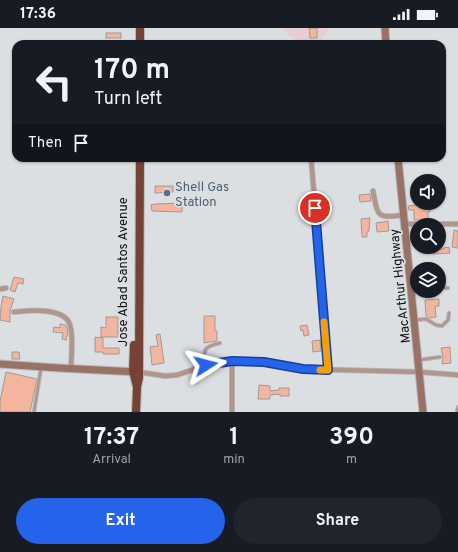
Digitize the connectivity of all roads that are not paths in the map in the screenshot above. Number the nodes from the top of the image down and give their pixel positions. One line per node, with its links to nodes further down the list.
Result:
1 (135, 28): 4 (highway)
2 (140, 28): 5 (highway)
3 (385, 28): 6 (main road)
4 (135, 40)
5 (140, 40)
6 (386, 40)
7 (135, 162): 31 (highway, Jose Abad Santos Avenue)
8 (140, 162): 31 (highway, Jose Abad Santos Avenue)
9 (311, 162): 30 (street)
10 (398, 162): 12 (main road, MacArthur Highway)
11 (373, 191): 12 (street)
12 (404, 215): 13 (main road, MacArthur Highway)
13 (405, 224): 14 (street); 15 (main road, MacArthur Highway)
14 (458, 224)
15 (410, 262)
16 (6, 288): 17 (street)
17 (0, 289)
18 (414, 298): 21 (main road, MacArthur Highway)
19 (14, 312): 29 (street)
20 (449, 313): 21 (lane)
21 (414, 320): 24 (main road, MacArthur Highway)
22 (220, 343): 27 (lane)
23 (440, 357): 24 (lane)
24 (419, 360): 32 (main road, MacArthur Highway)
25 (232, 361): 27 (street); 30 (street); 37 (street)
26 (0, 364): 28 (main road)
27 (206, 365): 31 (street)
28 (41, 367): 29 (main road); 35 (lane)
29 (71, 369): 31 (main road)
30 (328, 370): 32 (street)
31 (136, 372): 36 (highway, Jose Abad Santos Avenue)
32 (420, 372): 33 (street); 38 (main road, MacArthur Highway)
33 (458, 375)
34 (458, 407): 39 (lane)
35 (34, 412)
36 (136, 412)
37 (232, 412)
38 (423, 412)
39 (457, 412)

